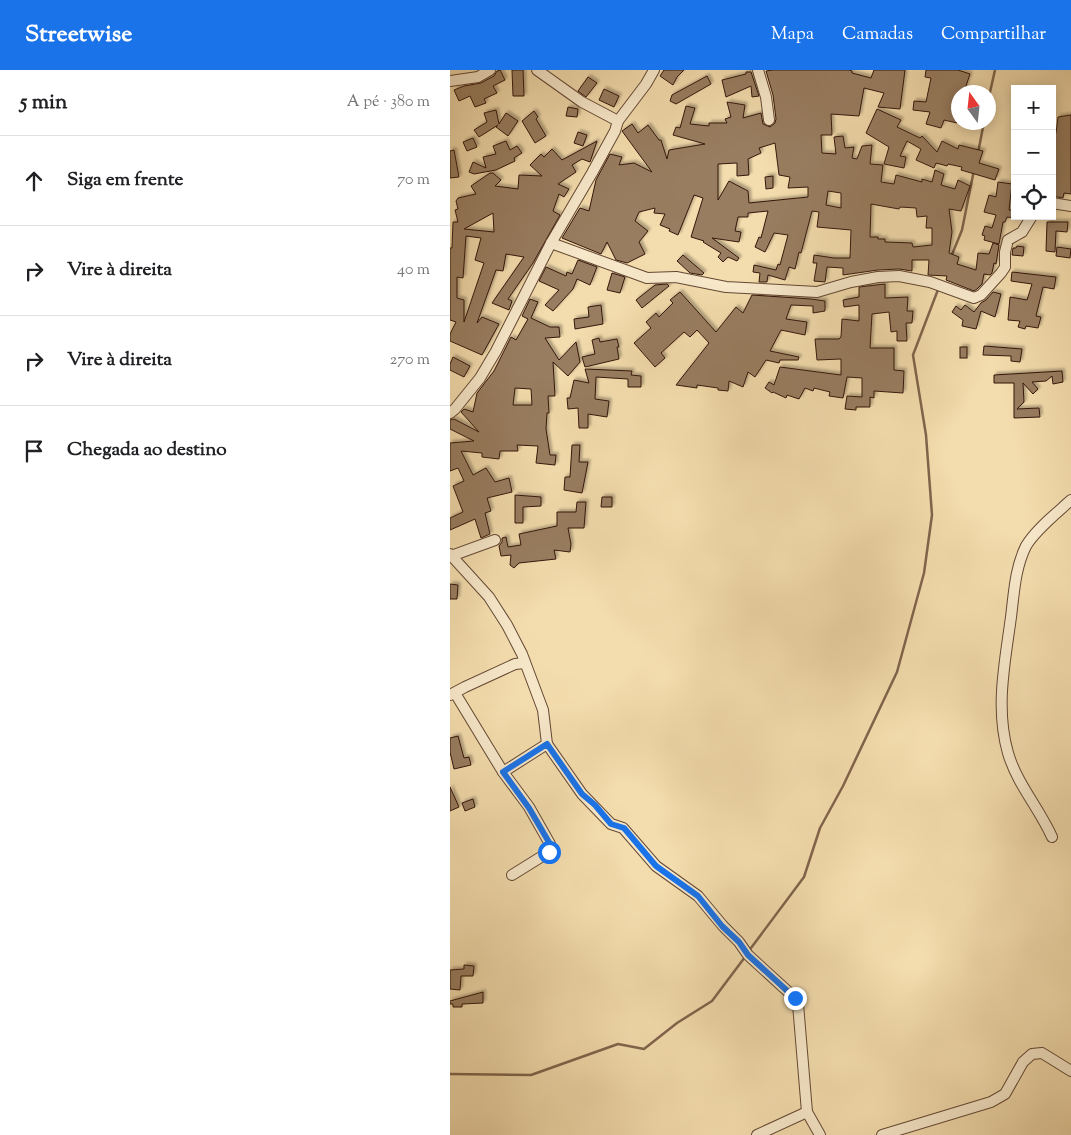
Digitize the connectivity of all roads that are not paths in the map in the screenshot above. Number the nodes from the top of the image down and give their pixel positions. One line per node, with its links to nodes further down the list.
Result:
1 (490, 70): 5 (street)
2 (537, 70): 7 (street)
3 (654, 70): 7 (street)
4 (758, 70): 6 (street)
5 (450, 81)
6 (769, 120)
7 (618, 121): 11 (street)
8 (1056, 204): 9 (street)
9 (1071, 206)
10 (1030, 220): 11 (street)
11 (551, 243): 12 (street)
12 (450, 413)
13 (1071, 500): 20 (street)
14 (495, 540): 15 (street)
15 (450, 555): 16 (street)
16 (525, 663): 17 (street); 18 (street)
17 (452, 694): 19 (street)
18 (547, 744): 19 (street); 23 (street)
19 (503, 772): 21 (street)
20 (1052, 837)
21 (512, 875)
22 (1071, 1072): 26 (street)
23 (807, 1112): 24 (street); 25 (street)
24 (757, 1135)
25 (820, 1135)
26 (882, 1135)

